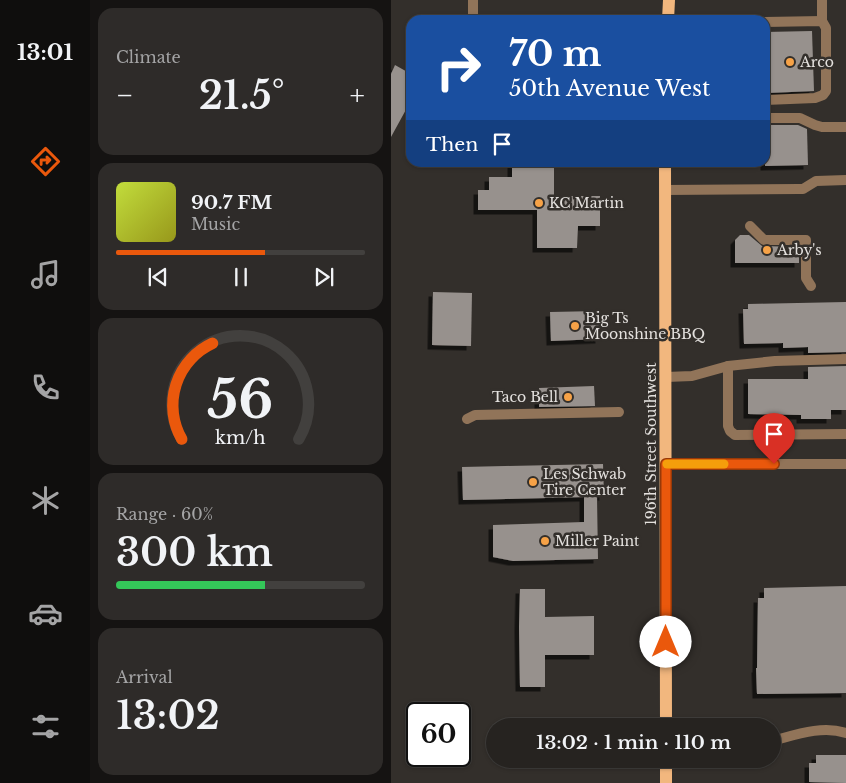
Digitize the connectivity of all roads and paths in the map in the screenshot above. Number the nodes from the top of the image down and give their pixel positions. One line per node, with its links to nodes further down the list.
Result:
1 (473, 0): 4 (street)
2 (669, 0): 5 (main road)
3 (821, 0): 6 (street)
4 (473, 15)
5 (668, 15)
6 (822, 20): 7 (street); 8 (street)
7 (770, 22)
8 (770, 100)
9 (770, 118): 10 (street)
10 (846, 127)
11 (665, 167): 13 (main road, 196th Street Southwest)
12 (846, 180): 13 (street)
13 (665, 190): 18 (main road, 196th Street Southwest)
14 (750, 226): 15 (street)
15 (811, 286)
16 (846, 358): 17 (street)
17 (728, 366): 18 (street); 21 (street)
18 (666, 377): 22 (main road, 196th Street Southwest)
19 (619, 412): 20 (street)
20 (467, 419)
21 (846, 434)
22 (666, 464): 23 (street); 24 (main road, 196th Street Southwest)
23 (846, 464)
24 (666, 718)
25 (846, 733): 26 (street)
26 (781, 739)
27 (666, 768): 28 (main road)
28 (666, 783)

